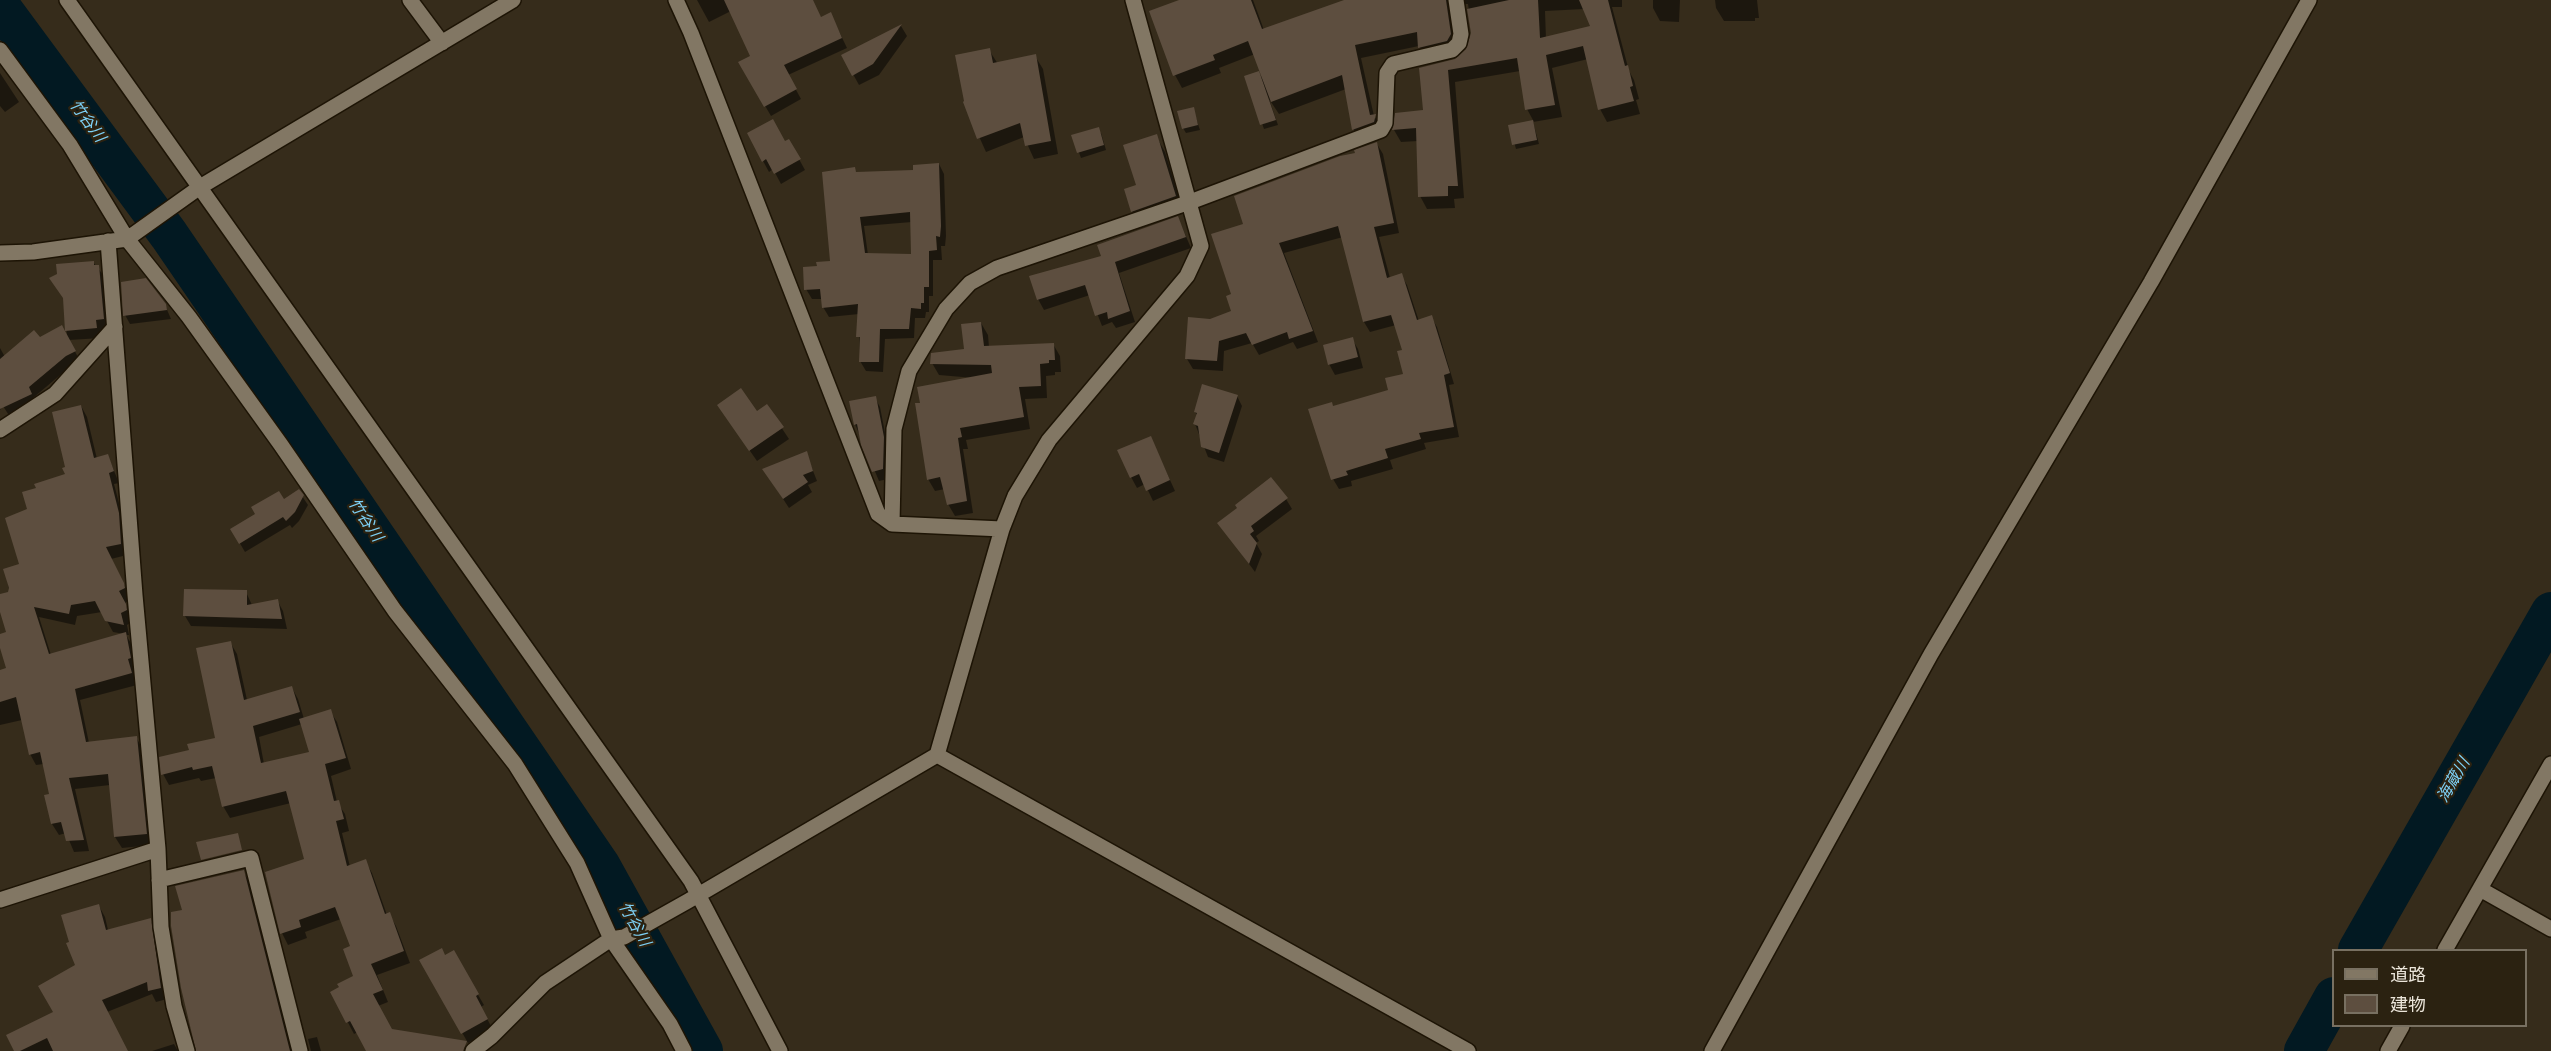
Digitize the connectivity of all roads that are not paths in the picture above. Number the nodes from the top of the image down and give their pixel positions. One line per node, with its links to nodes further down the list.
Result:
1 (67, 0): 10 (street)
2 (410, 0): 8 (street)
3 (513, 0): 8 (street)
4 (676, 0): 17 (street)
5 (1133, 0): 11 (street)
6 (1456, 0): 11 (street)
7 (2309, 0): 36 (street)
8 (442, 43): 10 (street)
9 (0, 50): 12 (street)
10 (200, 187): 12 (street); 24 (street)
11 (1190, 202): 17 (street); 18 (street)
12 (133, 235): 13 (street); 27 (street)
13 (108, 241): 14 (street); 15 (street)
14 (0, 253)
15 (115, 327): 16 (street); 21 (street)
16 (0, 430)
17 (892, 524): 18 (street)
18 (1002, 530): 19 (street)
19 (937, 755): 24 (street); 35 (street)
20 (2551, 764): 23 (street)
21 (158, 849): 22 (street); 25 (street)
22 (159, 880): 30 (street); 31 (street)
23 (2480, 889): 26 (street); 28 (street)
24 (693, 898): 27 (street); 34 (street)
25 (0, 900)
26 (2551, 929)
27 (618, 938): 32 (street); 33 (street)
28 (2446, 949)
29 (2401, 1027): 37 (street)
30 (187, 1051)
31 (300, 1051)
32 (473, 1051)
33 (684, 1051)
34 (780, 1051)
35 (1468, 1051)
36 (1712, 1051)
37 (2388, 1051)

